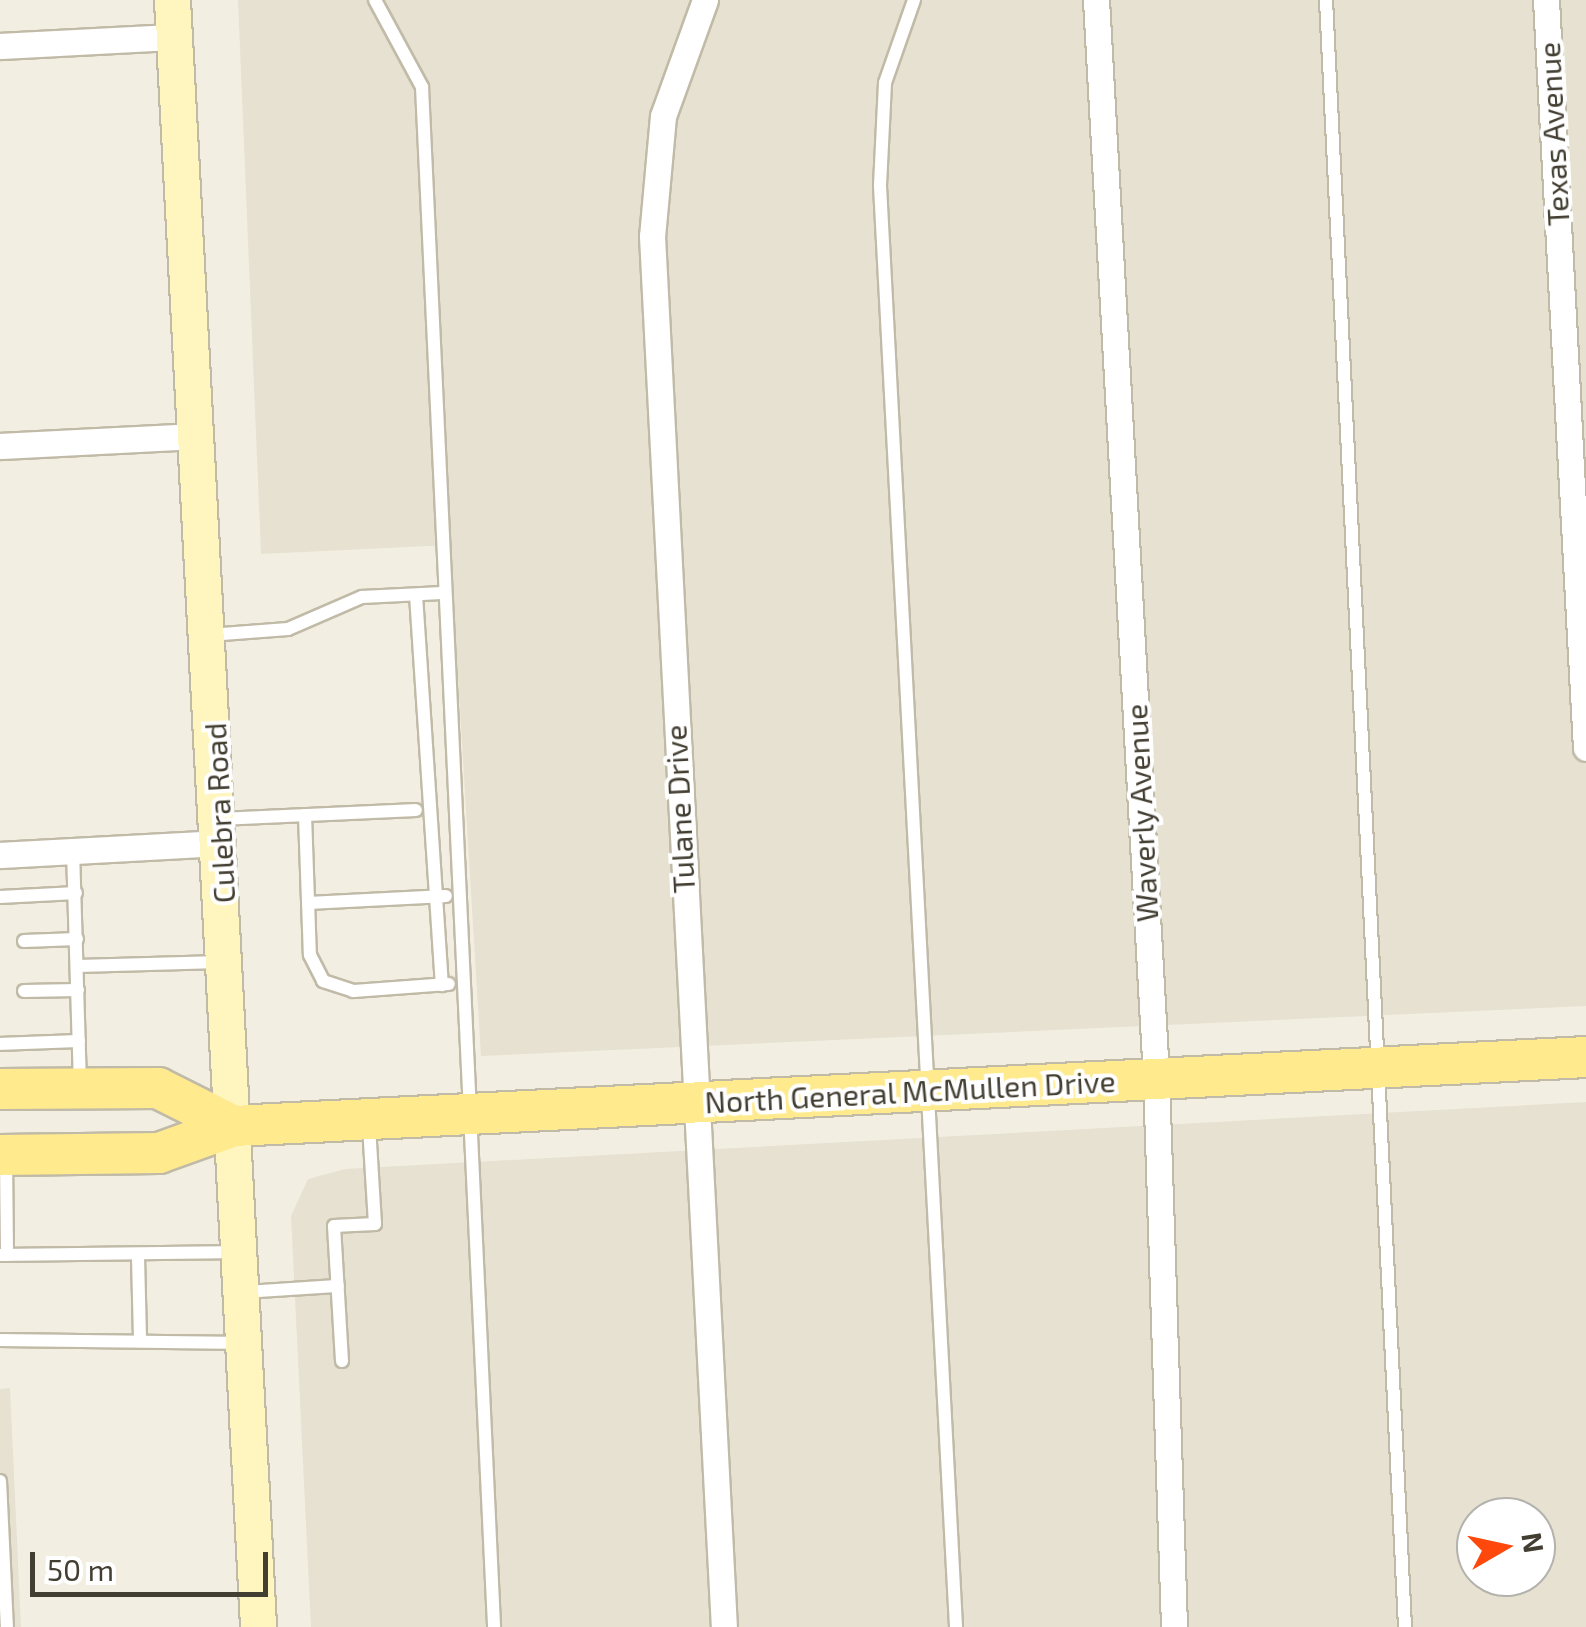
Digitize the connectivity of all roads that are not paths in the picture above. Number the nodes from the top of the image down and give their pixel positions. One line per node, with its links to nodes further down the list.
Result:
1 (172, 0): 8 (main road, Culebra Road)
2 (375, 0): 12 (lane)
3 (705, 0): 42 (street, Tulane Drive)
4 (914, 0): 41 (lane)
5 (1096, 0): 38 (street, Waverly Avenue)
6 (1326, 0): 37 (lane)
7 (1546, 0): 15 (street, Texas Avenue)
8 (174, 37): 9 (street); 10 (main road, Culebra Road)
9 (0, 46)
10 (199, 436): 11 (street); 14 (main road, Culebra Road)
11 (0, 446)
12 (442, 593): 13 (lane); 23 (lane)
13 (416, 595): 14 (lane); 22 (lane)
14 (209, 635): 18 (main road, Culebra Road)
15 (1586, 748)
16 (416, 810): 17 (lane)
17 (306, 816): 18 (lane); 25 (lane)
18 (221, 831): 19 (street); 28 (main road, Culebra Road)
19 (73, 850): 20 (street); 21 (lane)
20 (0, 855)
21 (76, 893): 24 (lane); 26 (lane)
22 (437, 896): 23 (lane); 25 (lane); 31 (lane)
23 (455, 896): 30 (lane)
24 (0, 897)
25 (308, 903): 31 (lane)
26 (77, 940): 27 (lane); 29 (lane)
27 (24, 941)
28 (226, 962): 29 (lane); 45 (main road, Culebra Road)
29 (78, 966): 32 (lane)
30 (458, 983): 31 (lane); 43 (lane)
31 (442, 984)
32 (78, 990): 33 (lane); 34 (lane)
33 (24, 991)
34 (79, 1042): 35 (lane); 40 (lane)
35 (0, 1044)
36 (1586, 1057): 37 (main road, North General McMullen Drive)
37 (1380, 1066): 38 (main road, North General McMullen Drive); 63 (lane)
38 (1156, 1078): 41 (main road, North General McMullen Drive); 62 (street, Waverly Avenue)
39 (0, 1089): 40 (main road, North General McMullen Drive)
40 (80, 1089): 45 (main road, North General McMullen Drive)
41 (926, 1090): 42 (main road, North General McMullen Drive); 61 (lane)
42 (694, 1102): 43 (main road, North General McMullen Drive); 60 (street, Tulane Drive)
43 (464, 1119): 44 (main road, North General McMullen Drive); 59 (lane)
44 (368, 1122): 45 (main road, North General McMullen Drive); 50 (lane)
45 (234, 1126): 46 (main road, North General McMullen Drive); 47 (main road, Culebra Road)
46 (3, 1155): 48 (lane)
47 (240, 1252): 49 (lane); 51 (main road, Culebra Road)
48 (4, 1255): 49 (lane)
49 (138, 1257): 53 (lane)
50 (338, 1286): 51 (lane); 55 (lane)
51 (243, 1292): 54 (main road, Culebra Road)
52 (0, 1340): 53 (lane)
53 (140, 1340): 54 (lane)
54 (245, 1344): 58 (main road, Culebra Road)
55 (342, 1361)
56 (0, 1481): 57 (lane)
57 (8, 1627)
58 (258, 1627)
59 (494, 1627)
60 (724, 1627)
61 (956, 1627)
62 (1174, 1627)
63 (1405, 1627)

